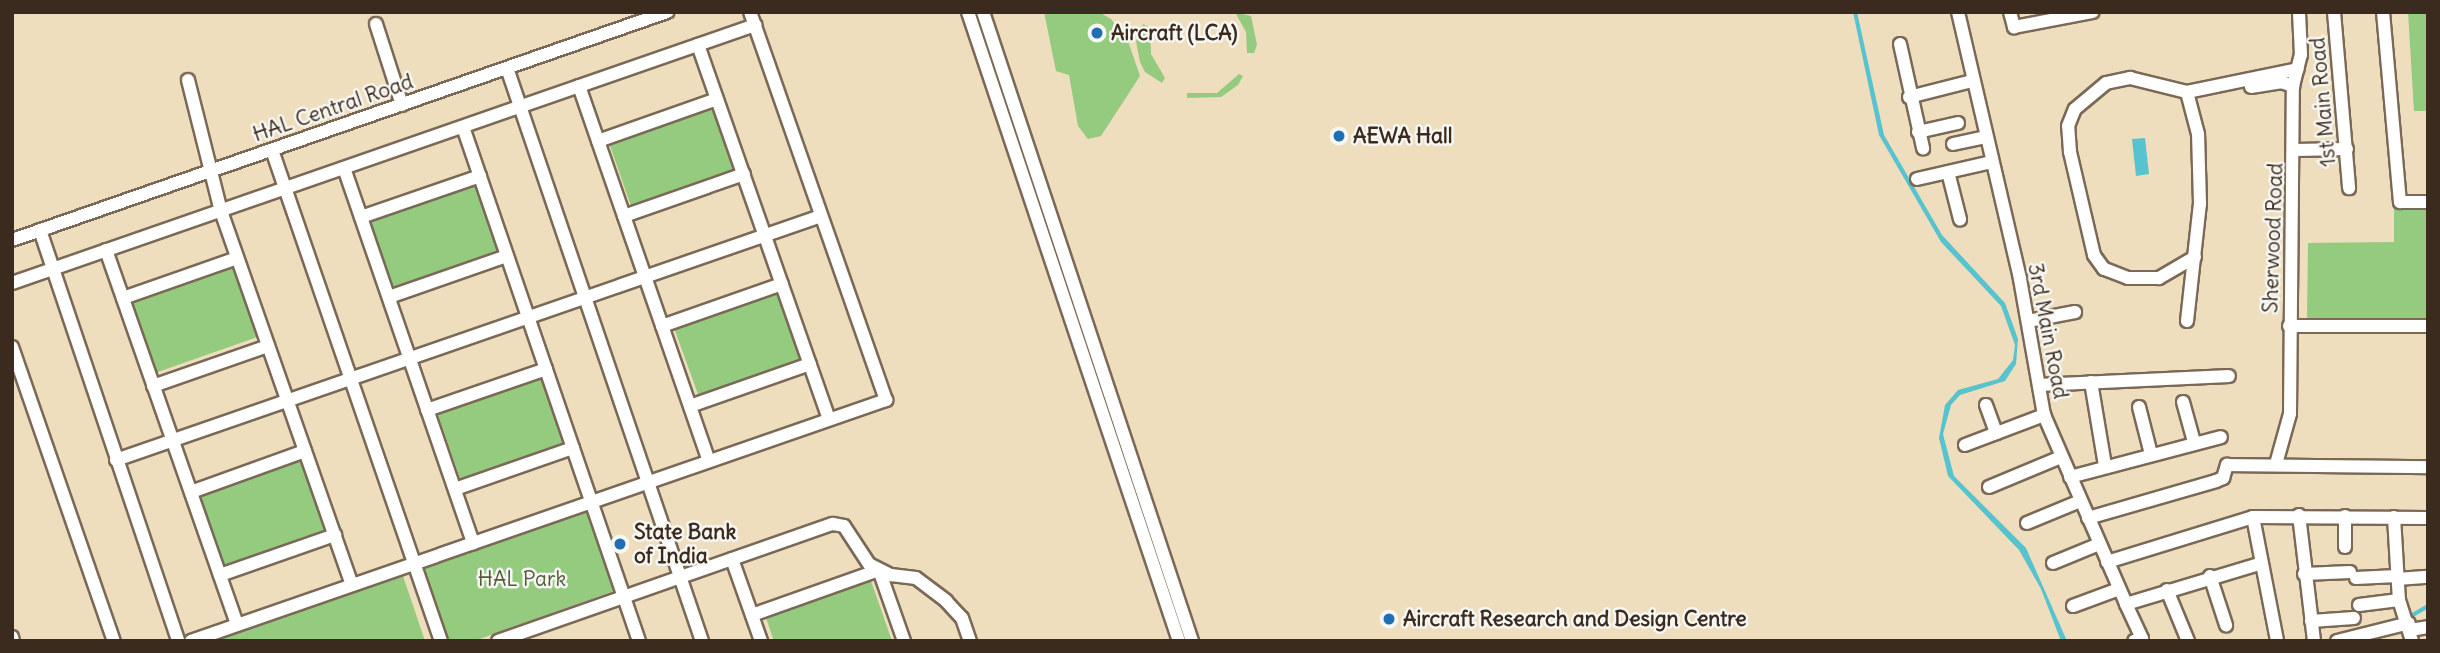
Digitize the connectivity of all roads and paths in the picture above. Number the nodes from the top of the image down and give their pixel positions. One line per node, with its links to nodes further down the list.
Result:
1 (667, 12): 16 (street, HAL Central Road)
2 (750, 12): 13 (street)
3 (968, 12): 162 (street)
4 (983, 12): 163 (street)
5 (1958, 12): 19 (street, 3rd Main Road)
6 (2010, 12): 11 (street)
7 (2092, 12): 11 (street)
8 (2299, 12): 17 (street, Sherwood Road)
9 (2334, 12): 34 (street, 1st Main Road)
10 (2383, 12): 46 (street)
11 (2067, 15)
12 (376, 24): 25 (street)
13 (755, 25): 15 (street); 49 (street)
14 (1900, 44): 23 (street)
15 (698, 45): 20 (street); 24 (street)
16 (507, 68): 25 (street, HAL Central Road); 26 (street)
17 (2298, 69): 21 (street, Sherwood Road); 22 (street)
18 (188, 80): 39 (street)
19 (1972, 80): 23 (street); 30 (street, 3rd Main Road)
20 (579, 86): 26 (street); 31 (street)
21 (2293, 86): 22 (street); 36 (street, Sherwood Road)
22 (2188, 95): 57 (street); 57 (street)
23 (1909, 97): 29 (street)
24 (717, 99): 31 (street); 41 (street)
25 (402, 105): 35 (street, HAL Central Road)
26 (518, 107): 28 (street); 65 (street)
27 (1958, 123): 29 (street)
28 (463, 127): 38 (street); 42 (street)
29 (1918, 132): 33 (street)
30 (1985, 137): 32 (street); 37 (street, 3rd Main Road)
31 (598, 141): 48 (street)
32 (1953, 144)
33 (1923, 148)
34 (2347, 149): 36 (street); 45 (street, 1st Main Road)
35 (272, 150): 39 (street, HAL Central Road); 44 (street)
36 (2295, 150): 71 (street, Sherwood Road)
37 (1991, 162): 40 (street); 68 (street, 3rd Main Road)
38 (344, 168): 44 (street); 50 (street)
39 (210, 172): 47 (street); 52 (street, HAL Central Road)
40 (1948, 172): 43 (street); 51 (street)
41 (744, 174): 48 (street); 53 (street)
42 (480, 176): 50 (street); 56 (street)
43 (1917, 179)
44 (284, 188): 47 (street); 79 (street)
45 (2349, 188)
46 (2428, 202)
47 (221, 211): 55 (street); 58 (street)
48 (624, 216): 60 (street)
49 (821, 216): 53 (street); 90 (street)
50 (361, 217): 64 (street)
51 (1960, 219)
52 (40, 230): 54 (street, HAL Central Road); 59 (street)
53 (765, 235): 60 (street); 62 (street)
54 (12, 240)
55 (106, 250): 59 (street); 63 (street)
56 (507, 256): 64 (street); 67 (street)
57 (2195, 257): 69 (street)
58 (237, 258): 63 (street); 73 (street)
59 (50, 270): 61 (street); 100 (street)
60 (645, 277): 65 (street); 70 (street)
61 (12, 283)
62 (782, 284): 70 (street); 76 (street)
63 (122, 298): 82 (street)
64 (389, 298): 75 (street)
65 (584, 298): 67 (street); 106 (street)
66 (2074, 312): 68 (street)
67 (528, 317): 75 (street); 77 (street)
68 (2028, 321): 81 (street, 3rd Main Road)
69 (2187, 321)
70 (663, 326): 86 (street)
71 (2289, 326): 72 (street); 102 (street, Sherwood Road)
72 (2428, 326)
73 (268, 346): 82 (street); 83 (street)
74 (12, 347): 152 (street)
75 (410, 358): 79 (street); 88 (street)
76 (810, 364): 86 (street); 90 (street)
77 (546, 369): 88 (street); 96 (street)
78 (2229, 376): 80 (street)
79 (350, 379): 83 (street); 126 (street)
80 (2091, 382): 81 (street); 103 (street)
81 (2039, 385): 89 (street, 3rd Main Road)
82 (153, 386): 93 (street)
83 (288, 401): 93 (street); 97 (street)
84 (2183, 402): 94 (street)
85 (1986, 405): 91 (street)
86 (690, 406): 101 (street)
87 (2139, 407): 98 (street)
88 (427, 410): 108 (street)
89 (2044, 415): 91 (street); 99 (street, 3rd Main Road)
90 (829, 419): 101 (street)
91 (1996, 433): 95 (street)
92 (2221, 437): 94 (street)
93 (173, 441): 100 (street); 109 (street)
94 (2194, 442): 98 (street)
95 (1965, 445)
96 (573, 448): 108 (street); 111 (street)
97 (305, 451): 109 (street); 119 (street)
98 (2151, 454): 103 (street)
99 (2061, 457): 105 (street, 3rd Main Road); 107 (street)
100 (116, 460): 153 (street)
101 (709, 461): 106 (street)
102 (2276, 464): 104 (street); 115 (street)
103 (2105, 466): 105 (street)
104 (2428, 467)
105 (2070, 477): 110 (street, 3rd Main Road)
106 (647, 482): 111 (street); 132 (street)
107 (1989, 487)
108 (455, 489): 120 (street)
109 (191, 492): 130 (street)
110 (2080, 501): 115 (street, 3rd Main Road); 118 (street)
111 (592, 502): 120 (street); 138 (street)
112 (2299, 515): 113 (street); 117 (street); 129 (street)
113 (2345, 516): 114 (street); 122 (street)
114 (2394, 517): 116 (street); 134 (street)
115 (2088, 518): 121 (street, 3rd Main Road)
116 (2428, 518)
117 (2249, 519): 124 (street); 127 (street)
118 (2027, 523)
119 (335, 535): 130 (street); 135 (street)
120 (473, 543): 126 (street)
121 (2099, 544): 124 (street, 3rd Main Road); 125 (street)
122 (2345, 547)
123 (732, 559): 128 (street); 132 (street); 143 (street)
124 (2107, 562): 136 (street, 3rd Main Road)
125 (2053, 563)
126 (414, 564): 135 (street); 155 (street)
127 (2259, 564): 131 (street); 151 (street)
128 (879, 570): 143 (street); 160 (street); 161 (street)
129 (2304, 574): 134 (street); 145 (street)
130 (220, 575): 146 (street)
131 (2210, 576): 137 (street); 147 (street)
132 (680, 577): 138 (street); 158 (street)
133 (2428, 577): 134 (street)
134 (2397, 578): 139 (street)
135 (352, 585): 146 (street)
136 (2119, 589): 140 (street, 3rd Main Road); 142 (street)
137 (2167, 590): 140 (street); 165 (street)
138 (624, 597): 150 (street); 157 (street)
139 (2399, 600): 141 (street); 149 (street)
140 (2126, 604): 164 (street, 3rd Main Road)
141 (2359, 605)
142 (2073, 606)
143 (752, 615): 159 (street)
144 (2354, 618): 145 (street)
145 (2311, 621): 166 (street)
146 (237, 625): 154 (street)
147 (2227, 625)
148 (2428, 627): 149 (street)
149 (2410, 631): 167 (street)
150 (515, 638): 156 (street)
151 (2273, 640)
152 (114, 641)
153 (178, 641)
154 (191, 641)
155 (441, 641)
156 (498, 641)
157 (639, 641)
158 (702, 641)
159 (761, 641)
160 (904, 641)
161 (970, 641)
162 (1179, 641)
163 (1192, 641)
164 (2134, 641)
165 (2188, 641)
166 (2314, 641)
167 (2337, 641)

